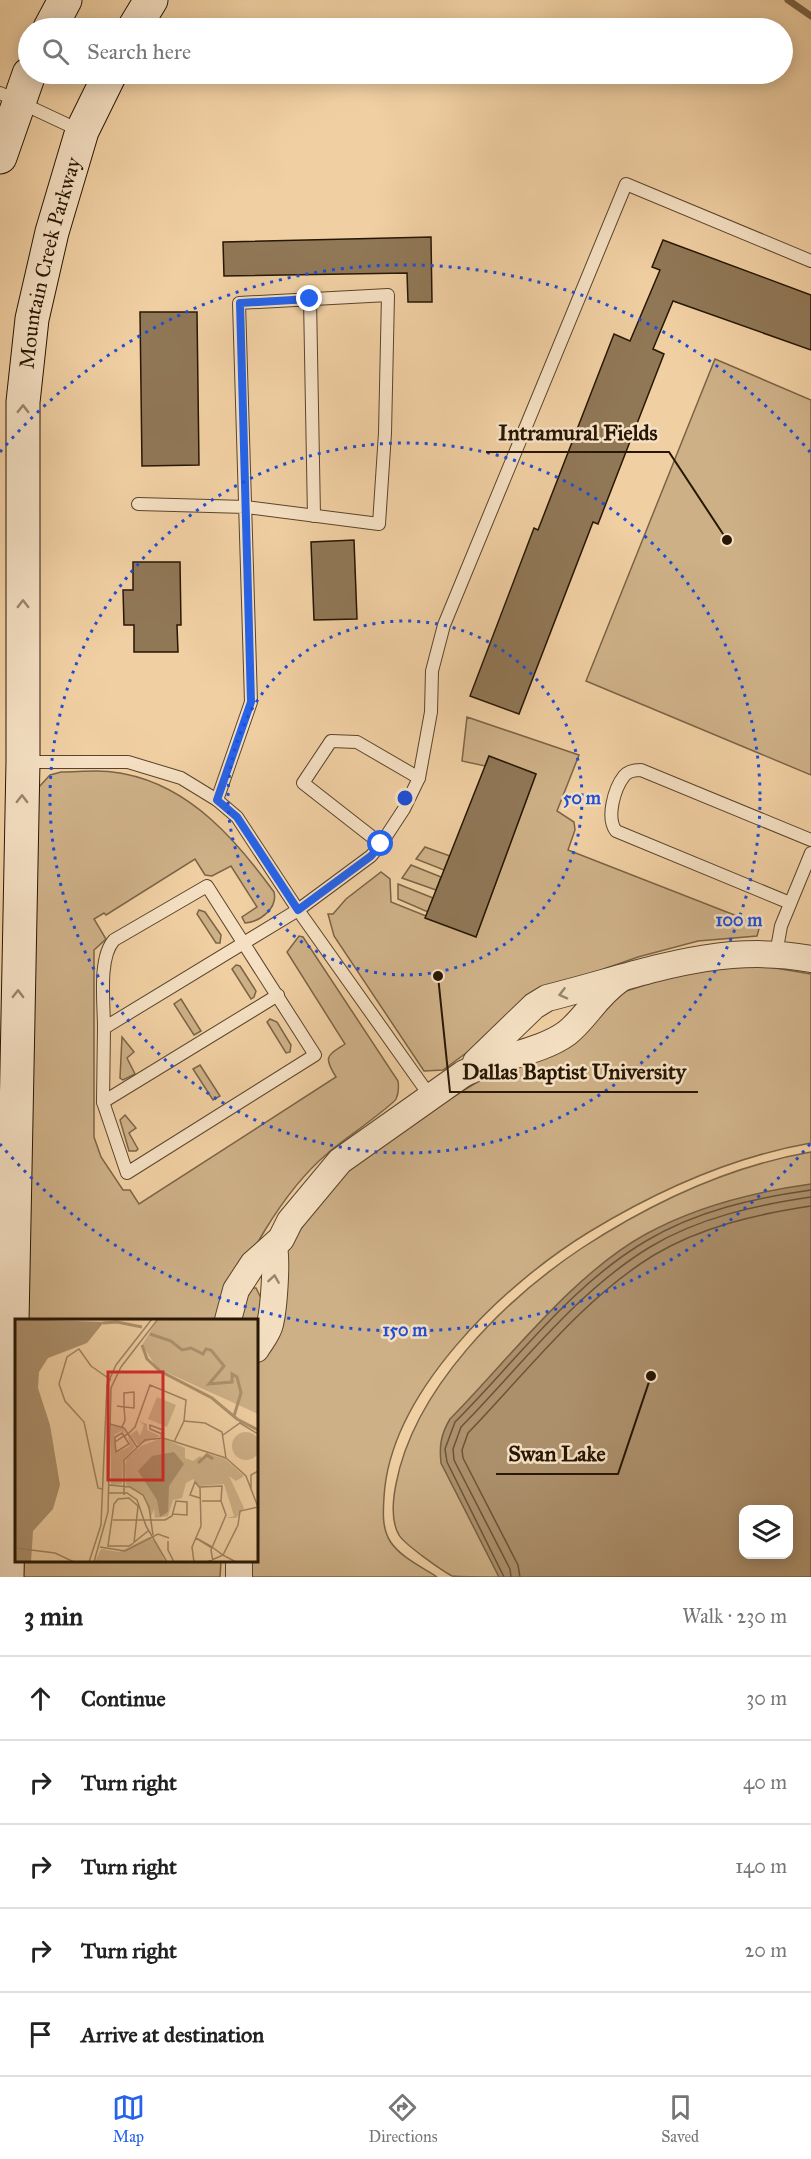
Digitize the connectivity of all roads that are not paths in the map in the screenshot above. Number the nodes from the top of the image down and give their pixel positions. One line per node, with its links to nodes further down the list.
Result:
1 (65, 0): 3 (main road)
2 (151, 0): 4 (main road)
3 (55, 18)
4 (140, 18)
5 (105, 84): 7 (main road, Mountain Creek Parkway)
6 (16, 90): 7 (lane); 8 (main road)
7 (82, 131): 14 (main road, Mountain Creek Parkway, one-way to 7)
8 (0, 157)
9 (811, 261): 15 (lane)
10 (310, 299): 12 (lane); 13 (lane); 13 (lane)
11 (138, 504): 12 (lane)
12 (246, 507): 13 (lane); 16 (lane)
13 (314, 516)
14 (23, 762): 16 (lane); 34 (main road, Mountain Creek Parkway, one-way to 14)
15 (419, 778): 18 (lane); 18 (lane)
16 (217, 800): 21 (lane)
17 (811, 840): 20 (lane)
18 (381, 844): 21 (lane)
19 (811, 854): 20 (lane)
20 (790, 903): 23 (lane)
21 (298, 910): 22 (lane); 29 (lane)
22 (245, 942): 26 (lane); 27 (lane); 27 (lane)
23 (776, 954): 24 (street); 25 (street)
24 (811, 959)
25 (620, 980): 28 (street); 28 (street, one-way to 28)
26 (278, 995): 30 (lane); 30 (lane)
27 (104, 1028): 30 (lane)
28 (463, 1074): 29 (street)
29 (430, 1096): 31 (street)
30 (103, 1102)
31 (274, 1247): 32 (street); 33 (street, one-way to 31)
32 (228, 1319)
33 (258, 1345)
34 (7, 1577)

